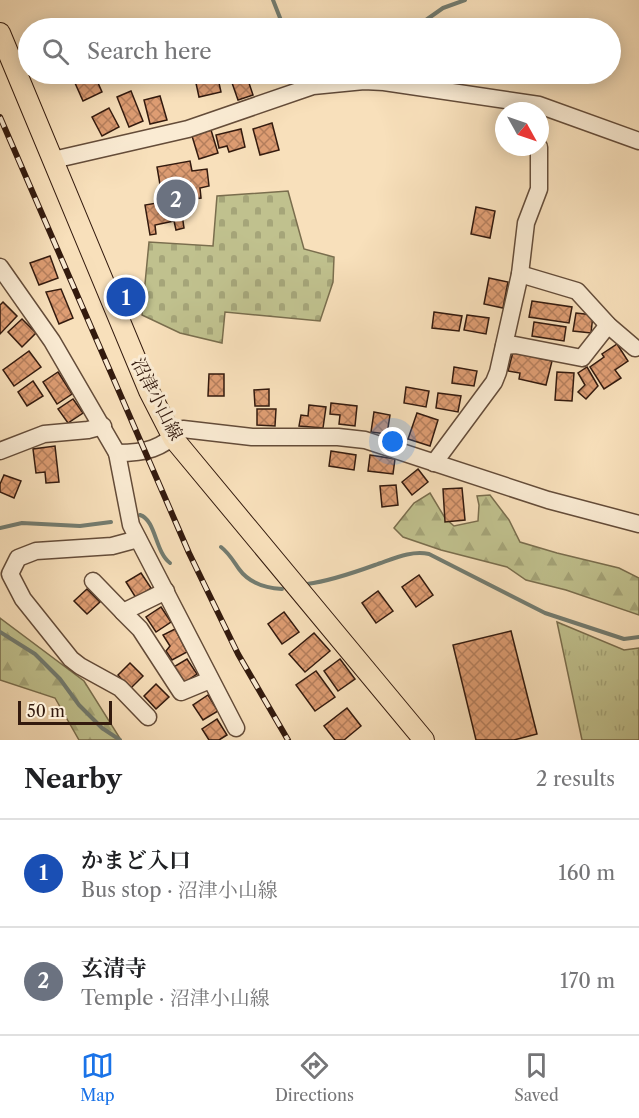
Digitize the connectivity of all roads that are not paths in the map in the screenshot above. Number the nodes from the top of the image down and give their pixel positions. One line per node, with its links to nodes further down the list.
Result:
1 (0, 33): 2 (main road, 沼津小山線)
2 (18, 75)
3 (22, 84): 10 (main road, 沼津小山線)
4 (333, 84): 10 (street)
5 (396, 84): 6 (street)
6 (502, 102)
7 (549, 112): 8 (street)
8 (639, 141)
9 (539, 156): 12 (street)
10 (54, 160): 17 (main road, 沼津小山線)
11 (0, 267): 16 (street)
12 (520, 274): 13 (street); 14 (street)
13 (609, 325): 14 (street); 15 (street)
14 (504, 346): 20 (street)
15 (635, 348)
16 (103, 426): 18 (street); 19 (street)
17 (173, 438): 19 (street); 20 (street); 29 (main road, 沼津小山線)
18 (0, 451)
19 (117, 453): 22 (street)
20 (434, 463): 21 (street)
21 (639, 524)
22 (138, 539): 24 (street); 27 (street)
23 (93, 581): 25 (street)
24 (166, 591): 25 (street); 26 (street)
25 (123, 612): 26 (street)
26 (210, 680): 28 (street)
27 (148, 717)
28 (236, 728)
29 (424, 740)

